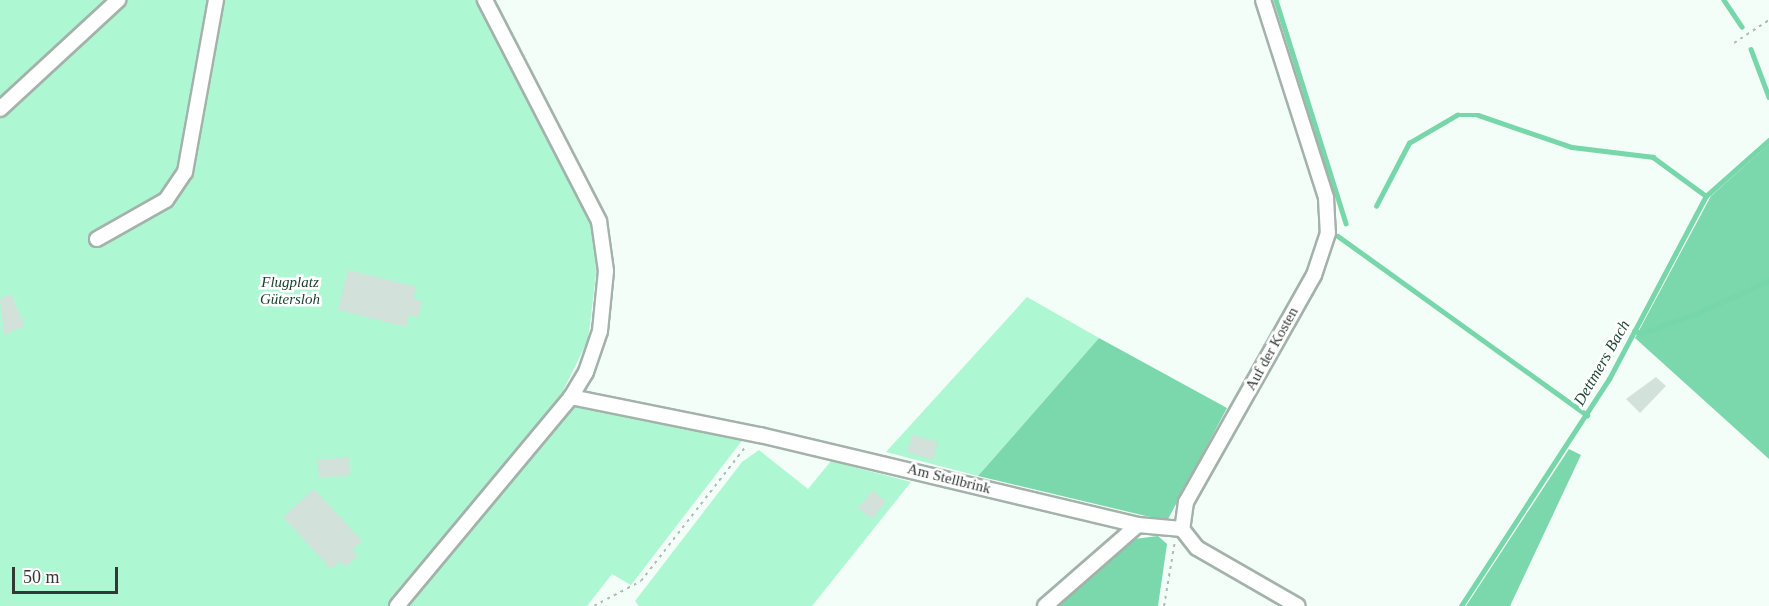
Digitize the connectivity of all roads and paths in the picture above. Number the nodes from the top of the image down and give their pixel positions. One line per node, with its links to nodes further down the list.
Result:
1 (118, 0): 7 (street)
2 (216, 0): 8 (street)
3 (484, 0): 9 (street)
4 (1263, 0): 12 (street, Auf der Kosten)
5 (1769, 20): 6 (path)
6 (1734, 43)
7 (0, 109)
8 (97, 239)
9 (571, 397): 10 (street, Am Stellbrink); 13 (street)
10 (760, 435): 11 (street, Am Stellbrink); 14 (path)
11 (1138, 525): 12 (street); 15 (street)
12 (1182, 529): 16 (path); 17 (street)
13 (397, 606)
14 (594, 606)
15 (1045, 606)
16 (1164, 606)
17 (1298, 606)

